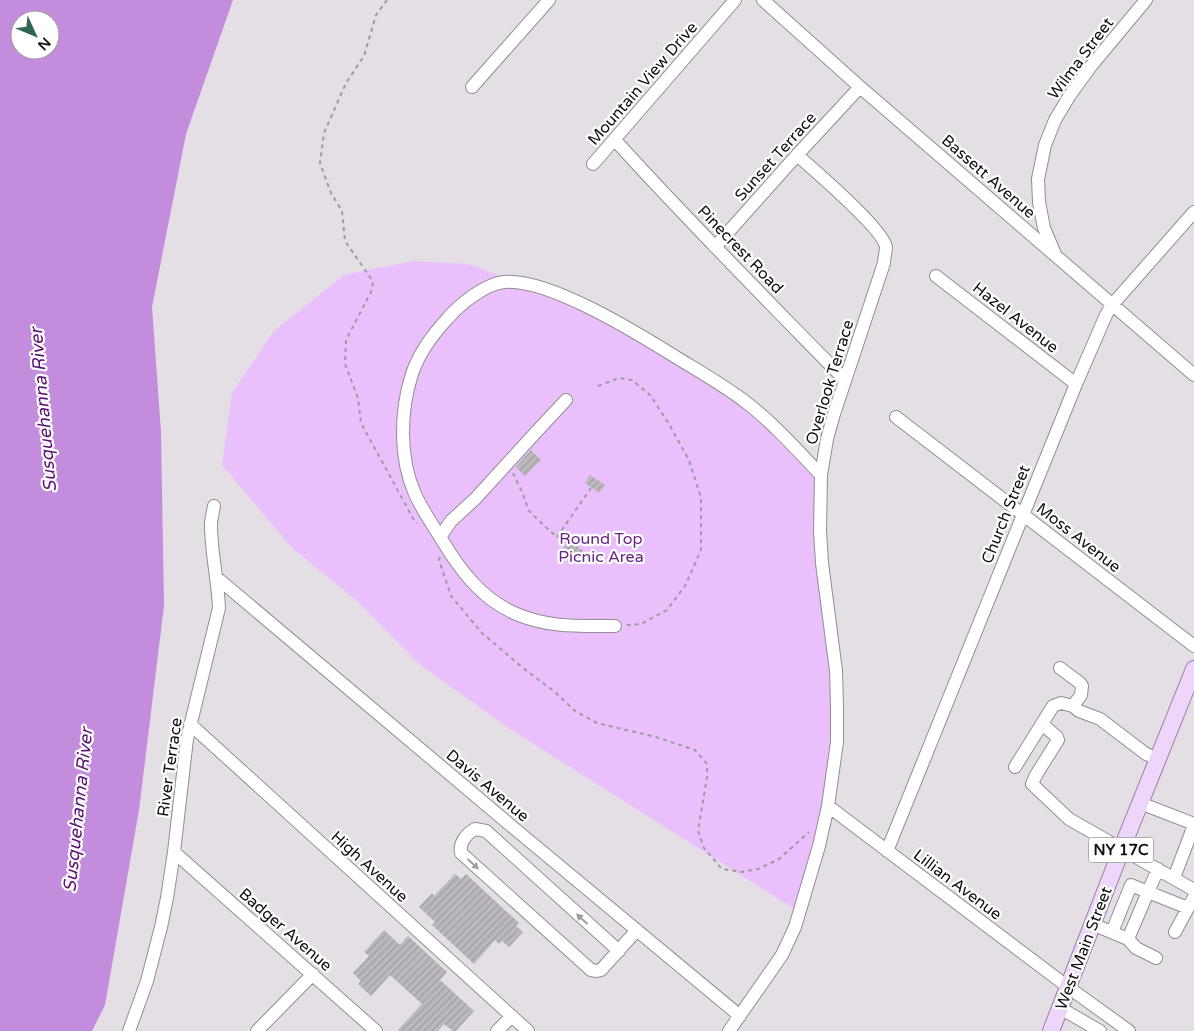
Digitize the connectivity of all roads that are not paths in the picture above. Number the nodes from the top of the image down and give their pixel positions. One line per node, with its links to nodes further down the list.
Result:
1 (549, 0): 5 (street)
2 (735, 0): 7 (street, Mountain View Drive)
3 (763, 0): 6 (street, Bassett Avenue)
4 (1146, 0): 12 (street, Wilma Street)
5 (472, 87)
6 (860, 87): 8 (street, Sunset Terrace); 12 (street, Bassett Avenue)
7 (615, 140): 9 (street, Mountain View Drive); 11 (street, Pinecrest Road)
8 (797, 155): 11 (street, Sunset Terrace); 16 (street, Overlook Terrace)
9 (593, 164)
10 (1194, 212): 14 (street, Church Street)
11 (715, 247): 16 (street, Pinecrest Road)
12 (1056, 256): 14 (street, Bassett Avenue)
13 (936, 276): 17 (street, Hazel Avenue)
14 (1112, 305): 15 (street, Bassett Avenue); 17 (street, Church Street)
15 (1194, 375)
16 (845, 380): 20 (street, Overlook Terrace)
17 (1076, 384): 22 (street, Church Street)
18 (566, 400): 23 (street)
19 (896, 417): 22 (street, Moss Avenue)
20 (821, 475): 23 (street); 35 (street, Overlook Terrace)
21 (214, 506): 24 (street, River Terrace)
22 (1023, 514): 26 (street, Moss Avenue); 38 (street, Church Street)
23 (443, 542): 25 (street)
24 (216, 577): 30 (street, River Terrace); 46 (street, Davis Avenue)
25 (615, 626)
26 (1194, 646)
27 (1060, 668): 29 (street)
28 (1194, 669): 32 (main road, West Main Street / NY 17C)
29 (1073, 706): 31 (street); 32 (street)
30 (190, 724): 39 (street, River Terrace); 55 (street, High Avenue)
31 (1042, 724): 33 (street); 37 (street)
32 (1158, 759): 34 (main road, West Main Street / NY 17C)
33 (1014, 767)
34 (1140, 803): 36 (street); 37 (main road, West Main Street / NY 17C)
35 (828, 806): 38 (street, Lillian Avenue); 56 (street, Overlook Terrace)
36 (1194, 825): 41 (street)
37 (1122, 848): 40 (street); 45 (main road, West Main Street / NY 17C)
38 (887, 851): 53 (street, Lillian Avenue)
39 (174, 852): 52 (street, Badger Avenue); 57 (street, River Terrace)
40 (1158, 869): 41 (street); 43 (street)
41 (1174, 878): 42 (street)
42 (1194, 890)
43 (1148, 892): 44 (street); 47 (street); 49 (street)
44 (1191, 903): 48 (street)
45 (1092, 924): 47 (street); 53 (main road, West Main Street / NY 17C)
46 (637, 930): 50 (street); 56 (street, Davis Avenue)
47 (1112, 932): 49 (street)
48 (1175, 932)
49 (1128, 939): 51 (street)
50 (619, 951): 50 (street, one-way to 50)
51 (1156, 958)
52 (313, 974): 58 (street); 59 (street, Badger Avenue)
53 (1068, 987): 54 (main road, West Main Street / NY 17C); 65 (street, Lillian Avenue)
54 (1060, 1008): 63 (main road, West Main Street / NY 17C); 64 (street)
55 (512, 1016): 60 (street); 61 (street, High Avenue)
56 (740, 1016): 62 (street, Overlook Terrace)
57 (129, 1031)
58 (257, 1031)
59 (376, 1031)
60 (497, 1031)
61 (528, 1031)
62 (729, 1031)
63 (1051, 1031)
64 (1100, 1031)
65 (1129, 1031)

